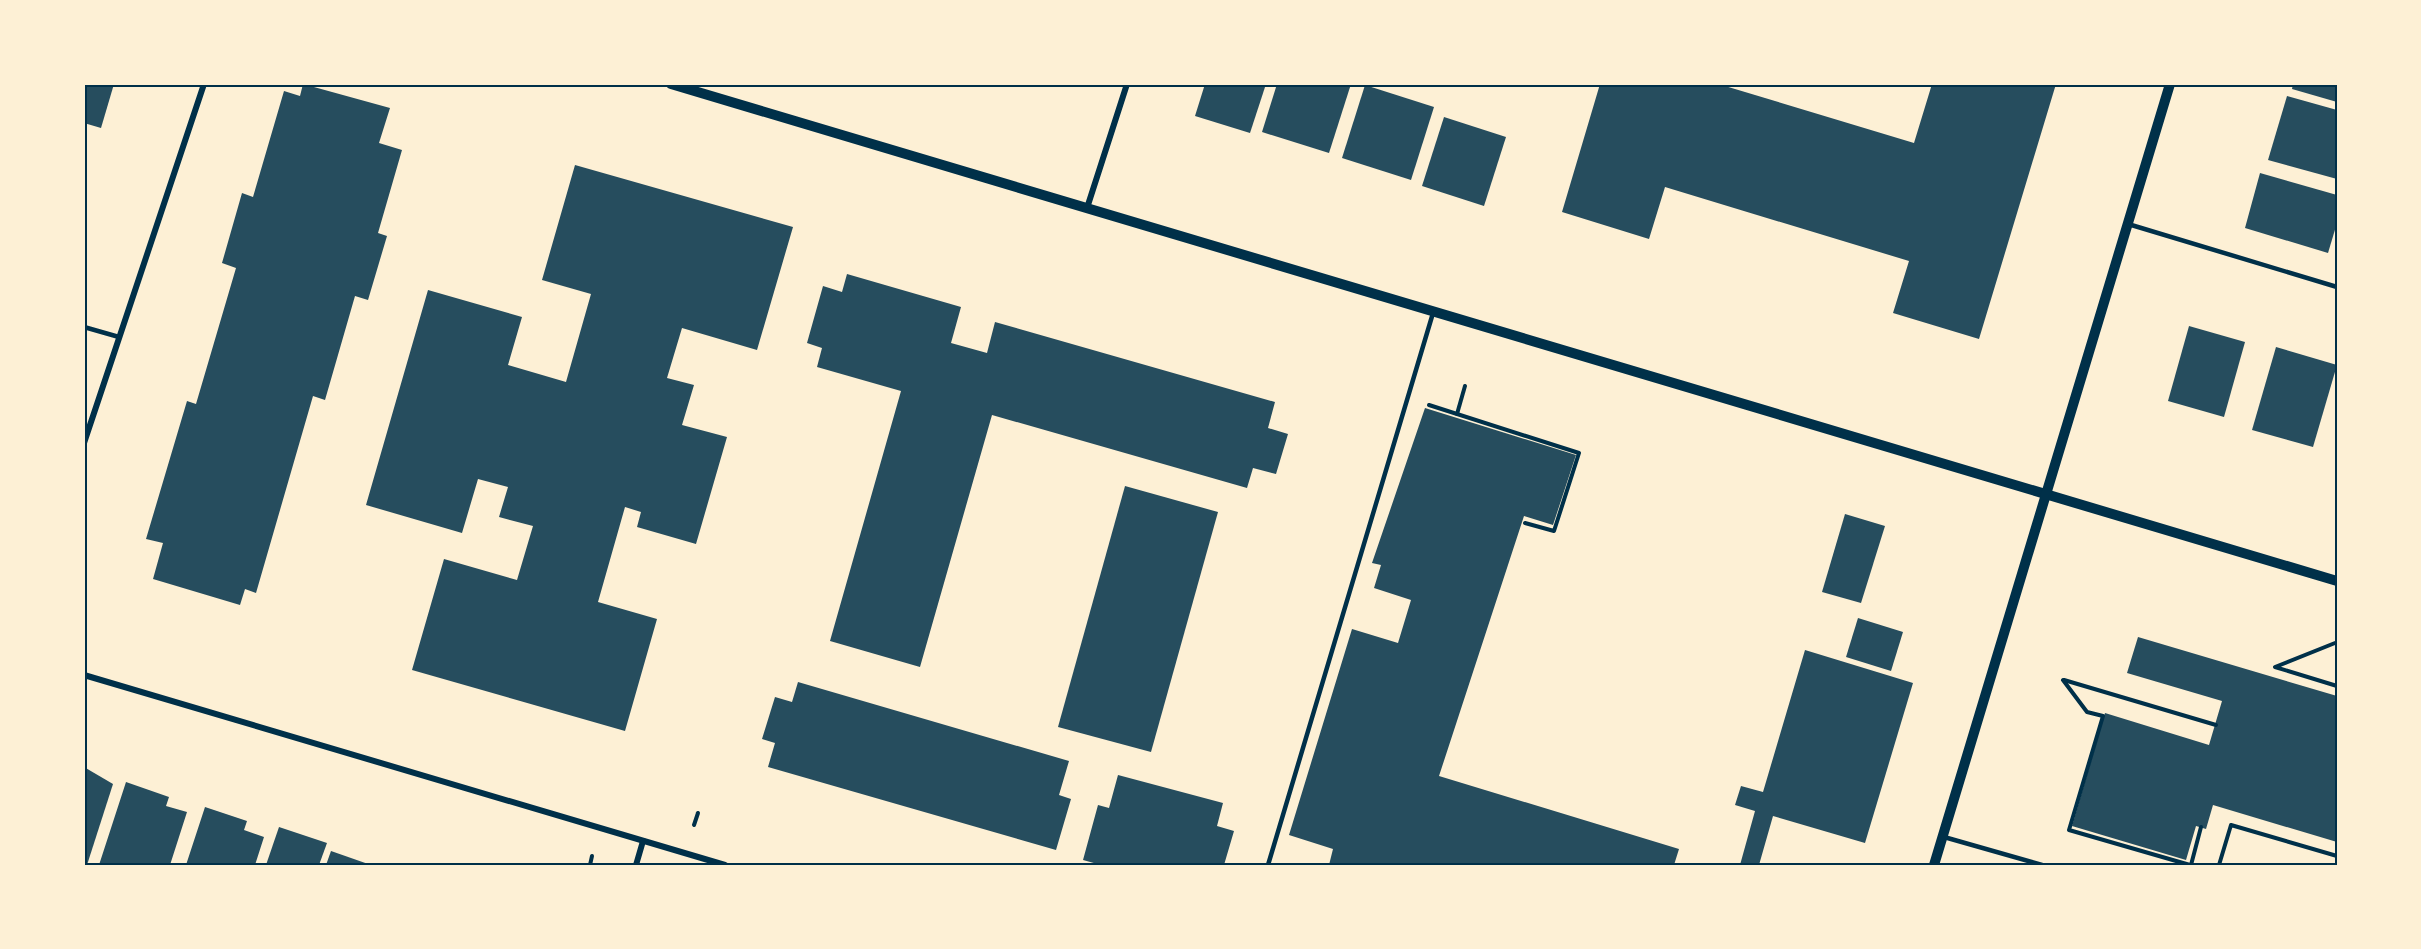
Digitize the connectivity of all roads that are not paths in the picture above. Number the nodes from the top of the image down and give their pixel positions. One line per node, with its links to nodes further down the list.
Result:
1 (204, 84): 10 (street)
2 (671, 84): 5 (street)
3 (1127, 84): 5 (street)
4 (2170, 84): 6 (street)
5 (1087, 208): 8 (street)
6 (2128, 224): 7 (lane); 12 (street)
7 (2337, 287)
8 (1434, 311): 12 (street); 19 (lane)
9 (84, 327): 10 (lane)
10 (119, 337): 11 (street)
11 (84, 443)
12 (2046, 496): 13 (street); 15 (street)
13 (2337, 581)
14 (84, 675): 16 (street)
15 (1943, 837): 20 (street); 21 (lane)
16 (643, 841): 17 (street); 18 (street)
17 (636, 865)
18 (725, 865)
19 (1268, 865)
20 (1934, 865)
21 (2042, 865)

